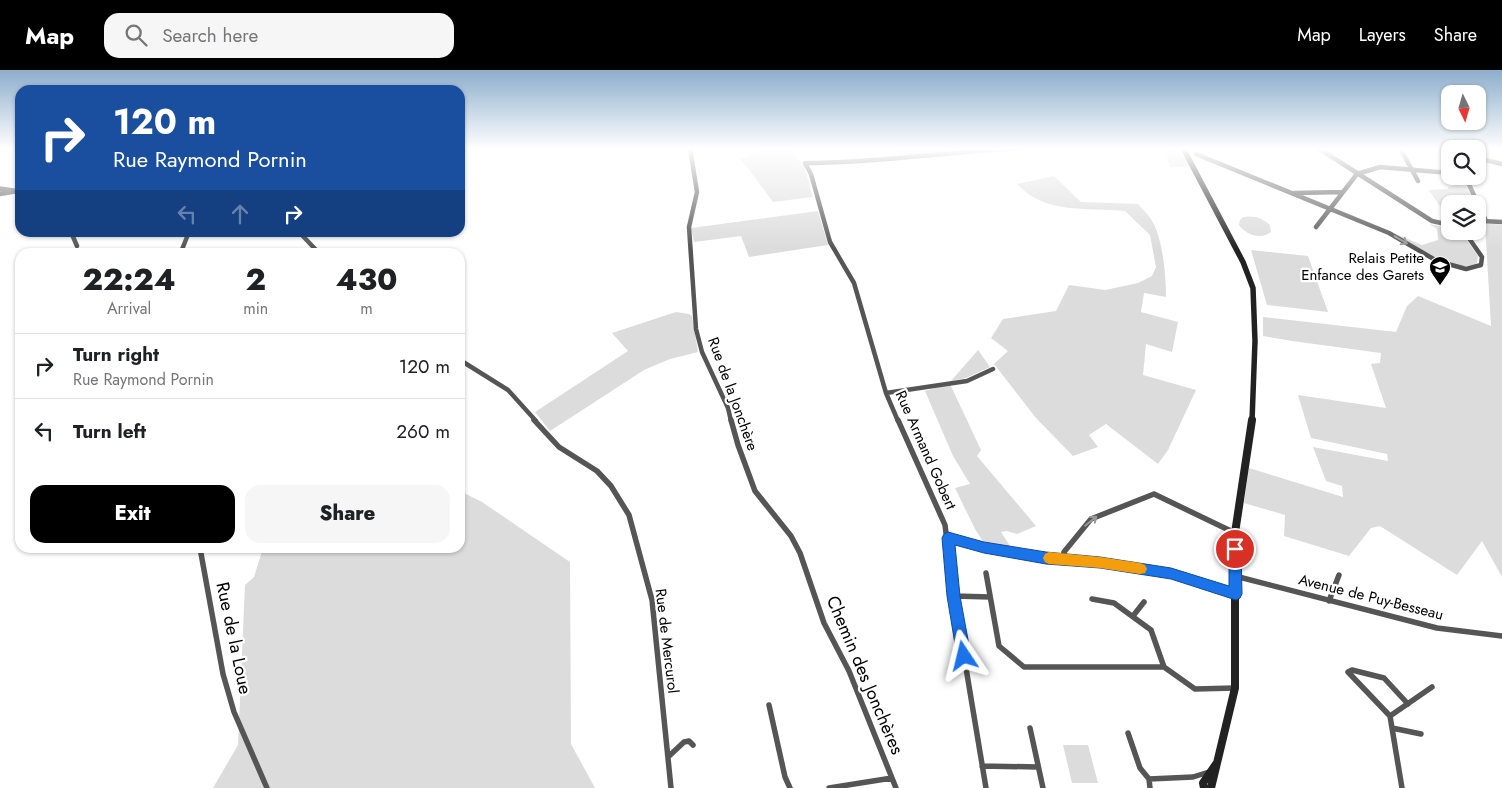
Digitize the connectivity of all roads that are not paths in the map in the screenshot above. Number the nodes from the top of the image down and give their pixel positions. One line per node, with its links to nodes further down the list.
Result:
1 (1201, 181): 26 (main road)
2 (695, 182): 30 (street, Rue de la Jonchère)
3 (813, 182): 25 (street, Rue Armand Gobert)
4 (1261, 182): 11 (street)
5 (1351, 182): 10 (street)
6 (1369, 182): 16 (street)
7 (0, 189): 8 (street)
8 (15, 191)
9 (15, 192): 12 (street)
10 (1343, 192): 11 (street); 13 (street)
11 (1291, 193): 13 (street)
12 (0, 194)
13 (1330, 209): 17 (street); 20 (street, one-way to 20)
14 (1486, 221): 15 (street)
15 (1502, 222)
16 (1441, 223)
17 (1316, 227)
18 (73, 237): 21 (street)
19 (304, 237): 22 (street)
20 (1470, 240)
21 (77, 246)
22 (314, 248)
23 (465, 363): 53 (street, Rue de Mercurol)
24 (993, 369): 25 (street)
25 (886, 393): 27 (street, Rue Armand Gobert)
26 (1235, 533): 29 (street, one-way to 26); 33 (main road)
27 (948, 538): 29 (street); 35 (street, Rue Armand Gobert)
28 (201, 553): 62 (street, Rue de la Loue)
29 (1063, 559): 34 (street)
30 (807, 573): 59 (street, Chemin des Jonchères)
31 (986, 573): 36 (street)
32 (1339, 575): 38 (street)
33 (1235, 576): 34 (main road); 38 (street, Avenue de Puy-Besseau)
34 (1236, 594): 44 (main road)
35 (954, 596): 36 (street); 55 (street, Rue Armand Gobert)
36 (990, 597): 42 (street)
37 (1092, 599): 40 (street)
38 (1329, 601): 41 (street, Avenue de Puy-Besseau)
39 (1144, 602): 40 (street)
40 (1132, 616): 42 (street)
41 (1502, 636)
42 (1164, 667): 44 (street)
43 (1432, 687): 45 (street)
44 (1236, 688): 54 (main road)
45 (1408, 704): 47 (street); 47 (street)
46 (769, 705): 64 (street)
47 (1390, 716): 49 (street)
48 (1030, 728): 56 (street)
49 (1392, 728): 51 (street); 70 (street)
50 (1128, 733): 60 (street)
51 (1421, 734)
52 (693, 745): 53 (street)
53 (668, 757): 63 (street, Rue de Mercurol)
54 (1218, 762): 57 (main road); 61 (main road)
55 (982, 766): 56 (street); 67 (street, Rue Armand Gobert)
56 (1038, 767): 68 (street)
57 (1209, 772): 58 (street); 61 (main road)
58 (1193, 777): 60 (street); 61 (street)
59 (892, 778): 65 (street); 66 (street, Chemin des Jonchères)
60 (1149, 779): 69 (street)
61 (1206, 786)
62 (267, 788)
63 (671, 788)
64 (790, 788)
65 (829, 788)
66 (896, 788)
67 (986, 788)
68 (1043, 788)
69 (1150, 788)
70 (1402, 788)

